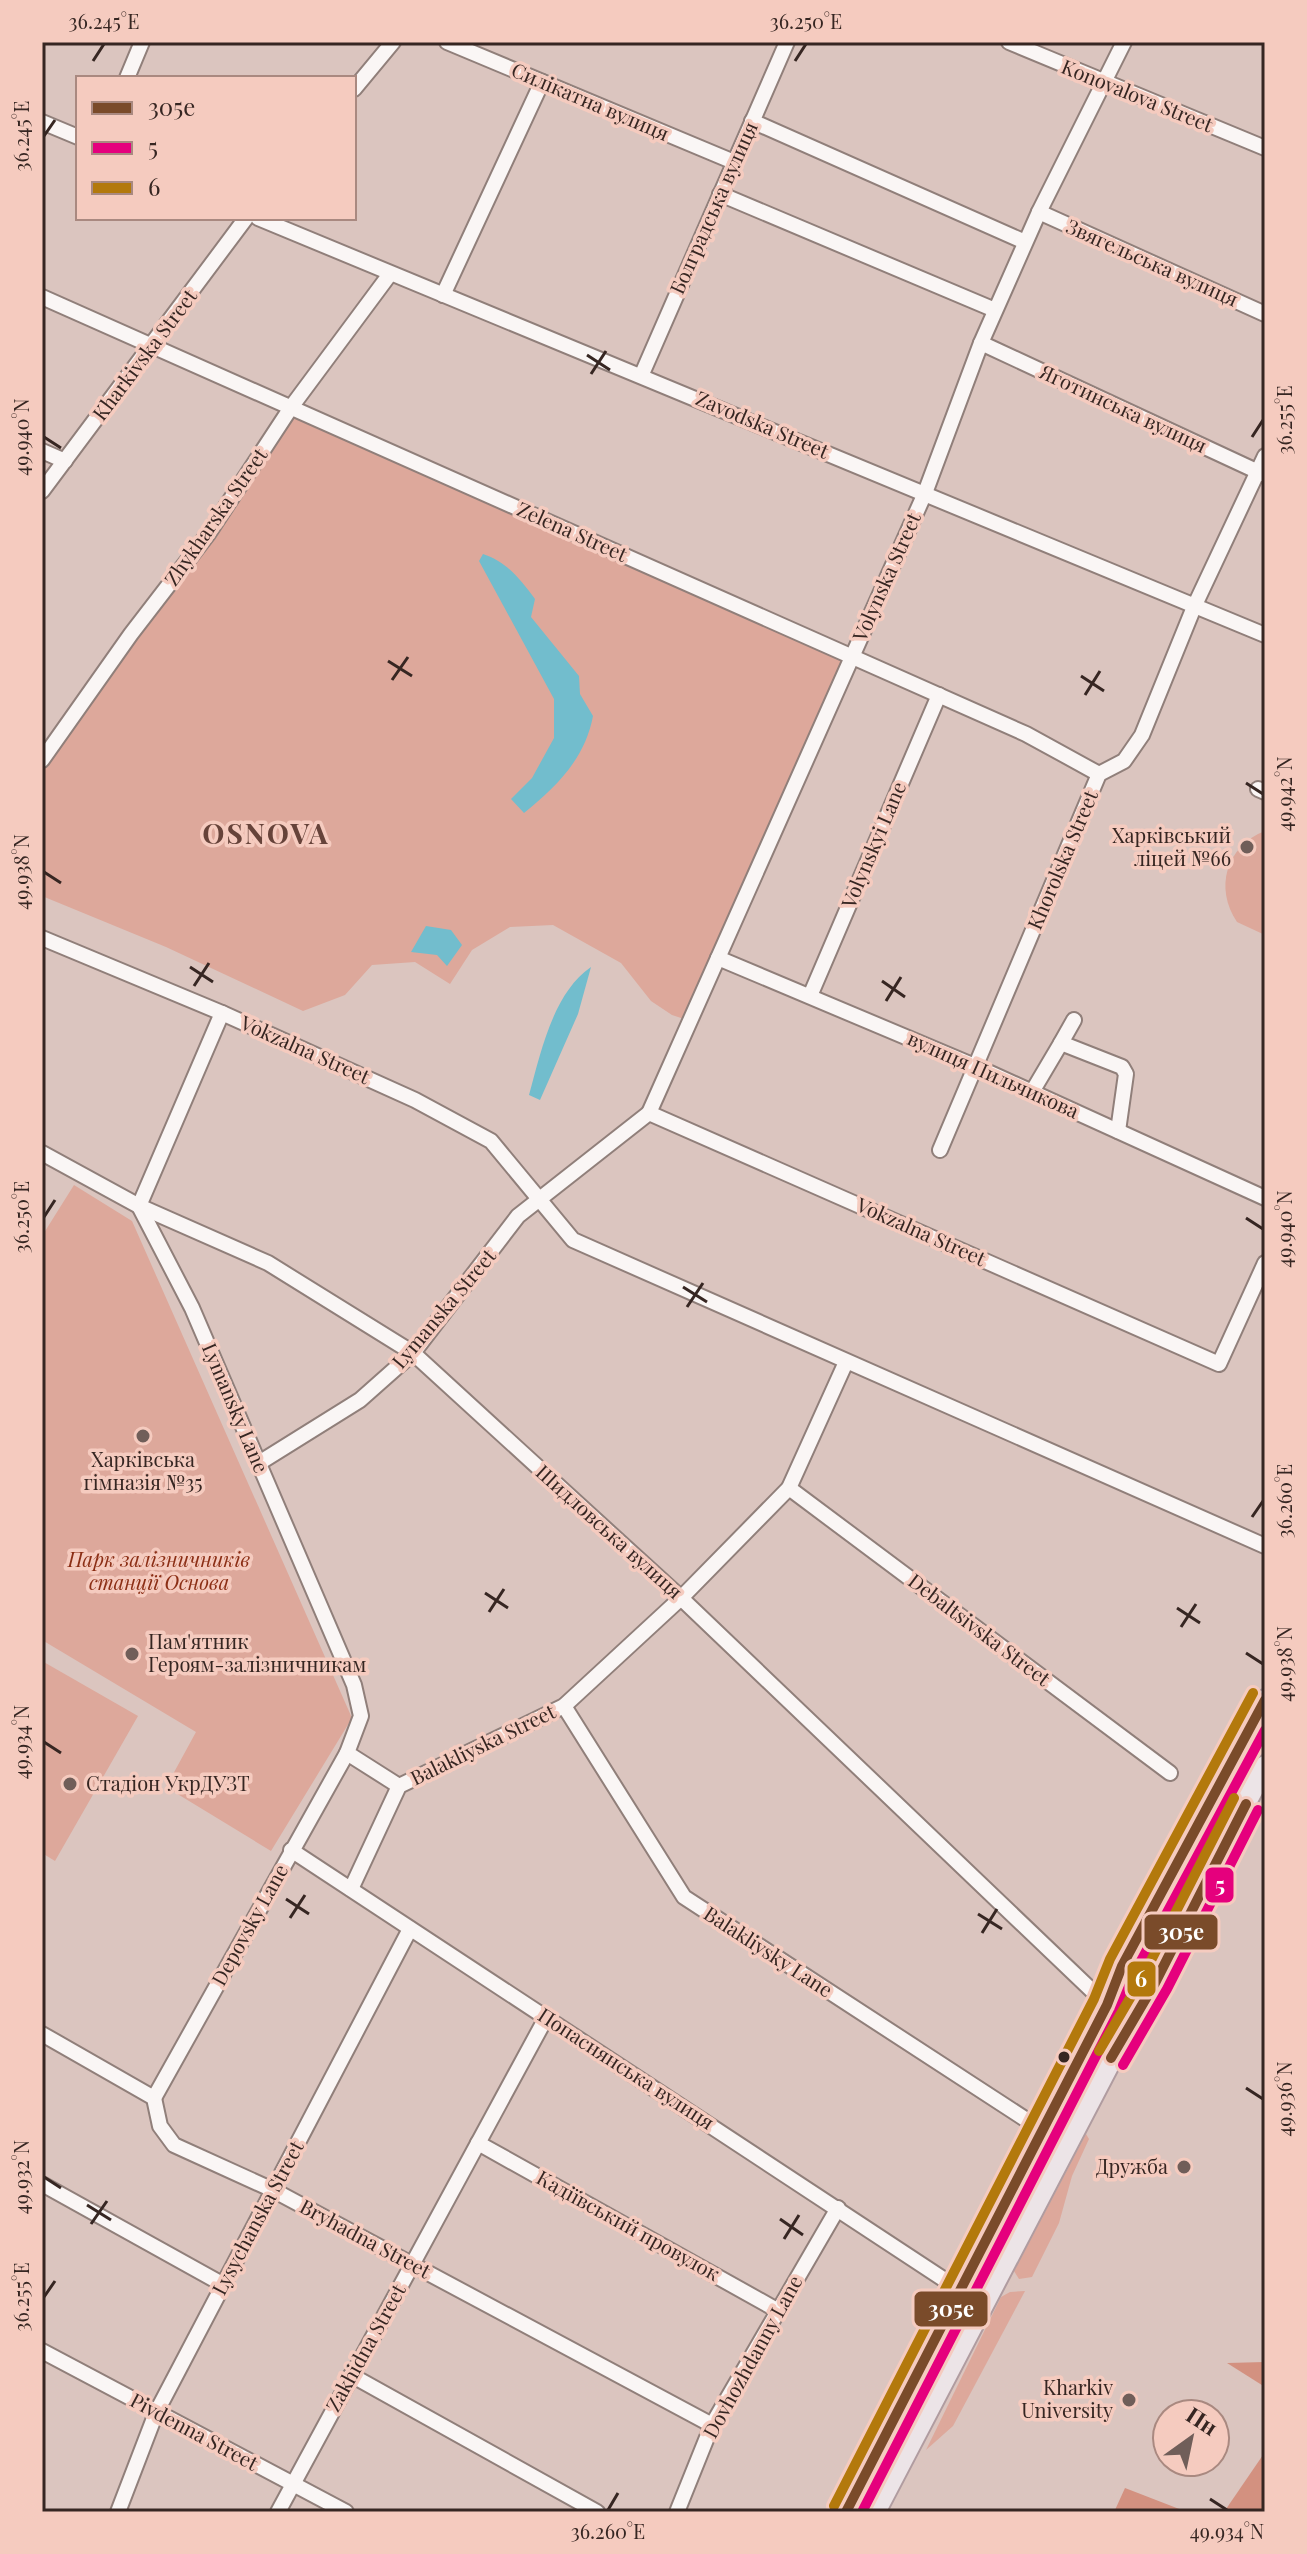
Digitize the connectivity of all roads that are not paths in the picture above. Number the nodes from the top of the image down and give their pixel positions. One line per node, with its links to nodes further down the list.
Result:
1 (142, 42): 7 (street)
2 (393, 42): 10 (street)
3 (447, 42): 8 (street, Силікатна вулиця)
4 (787, 42): 11 (street, Болградська вулиця)
5 (1009, 42): 9 (street, Konovalova Street)
6 (1124, 42): 9 (street, Volynska Street)
7 (128, 76)
8 (542, 82): 15 (street, Силікатна вулиця); 22 (street)
9 (1104, 84): 14 (street, Konovalova Street); 17 (street, Volynska Street)
10 (356, 87)
11 (752, 121): 15 (street, Болградська вулиця); 20 (street)
12 (42, 122): 13 (street)
13 (76, 136)
14 (1265, 148)
15 (734, 162): 16 (street, Болградська вулиця)
16 (720, 194): 24 (street); 28 (street, Болградська вулиця)
17 (1039, 212): 20 (street, Volynska Street); 25 (street, Звягельська вулиця)
18 (245, 220): 27 (street, Kharkivska Street)
19 (263, 220): 21 (street, Zavodska Street)
20 (1025, 242): 24 (street, Volynska Street)
21 (390, 274): 22 (street, Zavodska Street); 29 (street, Zhykharska Street)
22 (443, 295): 28 (street, Zavodska Street)
23 (42, 297): 27 (street, Zelena Street)
24 (995, 310): 26 (street, Volynska Street)
25 (1265, 314)
26 (981, 343): 33 (street, Яготинська вулиця); 35 (street, Volynska Street)
27 (154, 345): 29 (street, Zelena Street); 32 (street, Kharkivska Street)
28 (642, 374): 35 (street, Zavodska Street)
29 (292, 406): 38 (street, Zelena Street); 40 (street, Zhykharska Street)
30 (42, 451): 32 (street)
31 (1265, 456): 33 (street, Khorolska Street)
32 (65, 461): 34 (street, Kharkivska Street)
33 (1262, 473): 36 (street, Khorolska Street)
34 (42, 491)
35 (925, 493): 36 (street, Zavodska Street); 38 (street, Volynska Street)
36 (1194, 607): 37 (street, Zavodska Street); 41 (street, Khorolska Street)
37 (1265, 635)
38 (850, 657): 39 (street, Zelena Street); 43 (street, Volynska Street)
39 (939, 695): 41 (street, Zelena Street); 44 (street, Volynskyi Lane)
40 (42, 760)
41 (1099, 774): 48 (street, Khorolska Street)
42 (42, 938): 45 (street, Vokzalna Street)
43 (718, 958): 44 (street, вулиця Пильчикова); 50 (street, Volynska Street)
44 (810, 996): 48 (street, вулиця Пильчикова)
45 (222, 1013): 55 (street, Vokzalna Street); 56 (street)
46 (1074, 1020): 47 (street)
47 (1061, 1043): 49 (street); 51 (street)
48 (977, 1067): 49 (street, вулиця Пильчикова); 52 (street, Khorolska Street)
49 (1032, 1092): 51 (street, вулиця Пильчикова)
50 (649, 1113): 55 (street); 57 (street, Vokzalna Street)
51 (1118, 1131): 54 (street, вулиця Пильчикова)
52 (940, 1150)
53 (42, 1153): 56 (street, Шидловська вулиця)
54 (1265, 1198)
55 (542, 1200): 58 (street, Lymanska Street); 59 (street, Vokzalna Street)
56 (139, 1206): 58 (street, Шидловська вулиця); 60 (street, Lymansky Lane)
57 (1265, 1263)
58 (413, 1353): 60 (street, Lymanska Street); 63 (street, Шидловська вулиця)
59 (846, 1362): 61 (street, Balakliyska Street); 62 (street, Vokzalna Street)
60 (259, 1463): 66 (street, Lymansky Lane)
61 (789, 1488): 63 (street, Balakliyska Street); 68 (street, Debaltsivska Street)
62 (1265, 1546)
63 (681, 1598): 65 (street, Balakliyska Street); 75 (street, Шидловська вулиця)
64 (1265, 1700): 73 (main road)
65 (564, 1706): 69 (street, Balakliyska Street); 79 (street, Balakliysky Lane)
66 (347, 1753): 69 (street); 70 (street, Depovsky Lane)
67 (1265, 1766): 74 (main road)
68 (1170, 1773)
69 (399, 1786): 71 (street, Balakliyska Street)
70 (291, 1850): 71 (street, Попаснянська вулиця); 78 (street, Depovsky Lane)
71 (351, 1889): 72 (street, Попаснянська вулиця)
72 (410, 1929): 76 (street, Попаснянська вулиця); 82 (street, Lysychanska Street)
73 (1122, 1966): 74 (main road); 75 (main road)
74 (1155, 1983): 99 (main road)
75 (1107, 2005): 79 (main road)
76 (547, 2016): 80 (street, Zakhidna Street); 83 (street, Попаснянська вулиця)
77 (42, 2034): 78 (street)
78 (154, 2098): 82 (street, Bryhadna Street)
79 (1042, 2130): 86 (main road)
80 (478, 2143): 84 (street, Zakhidna Street); 87 (street, Кадіївський провулок)
81 (42, 2184): 85 (street)
82 (273, 2190): 84 (street, Bryhadna Street); 85 (street, Lysychanska Street)
83 (838, 2208): 86 (street, Попаснянська вулиця); 87 (street, Dovhozhdanny Lane)
84 (412, 2264): 89 (street, Zakhidna Street); 91 (street, Bryhadna Street)
85 (224, 2285): 90 (street, Lysychanska Street)
86 (960, 2290): 98 (main road)
87 (777, 2310): 91 (street, Dovhozhdanny Lane)
88 (42, 2351): 90 (street, Pivdenna Street)
89 (351, 2375): 92 (street, Zakhidna Street); 96 (street)
90 (156, 2413): 92 (street, Pivdenna Street); 93 (street, Lysychanska Street)
91 (712, 2425): 97 (street, Dovhozhdanny Lane)
92 (291, 2483): 94 (street, Zakhidna Street); 95 (street, Pivdenna Street)
93 (118, 2512)
94 (278, 2512)
95 (346, 2512)
96 (597, 2512)
97 (677, 2512)
98 (846, 2512)
99 (875, 2512)

